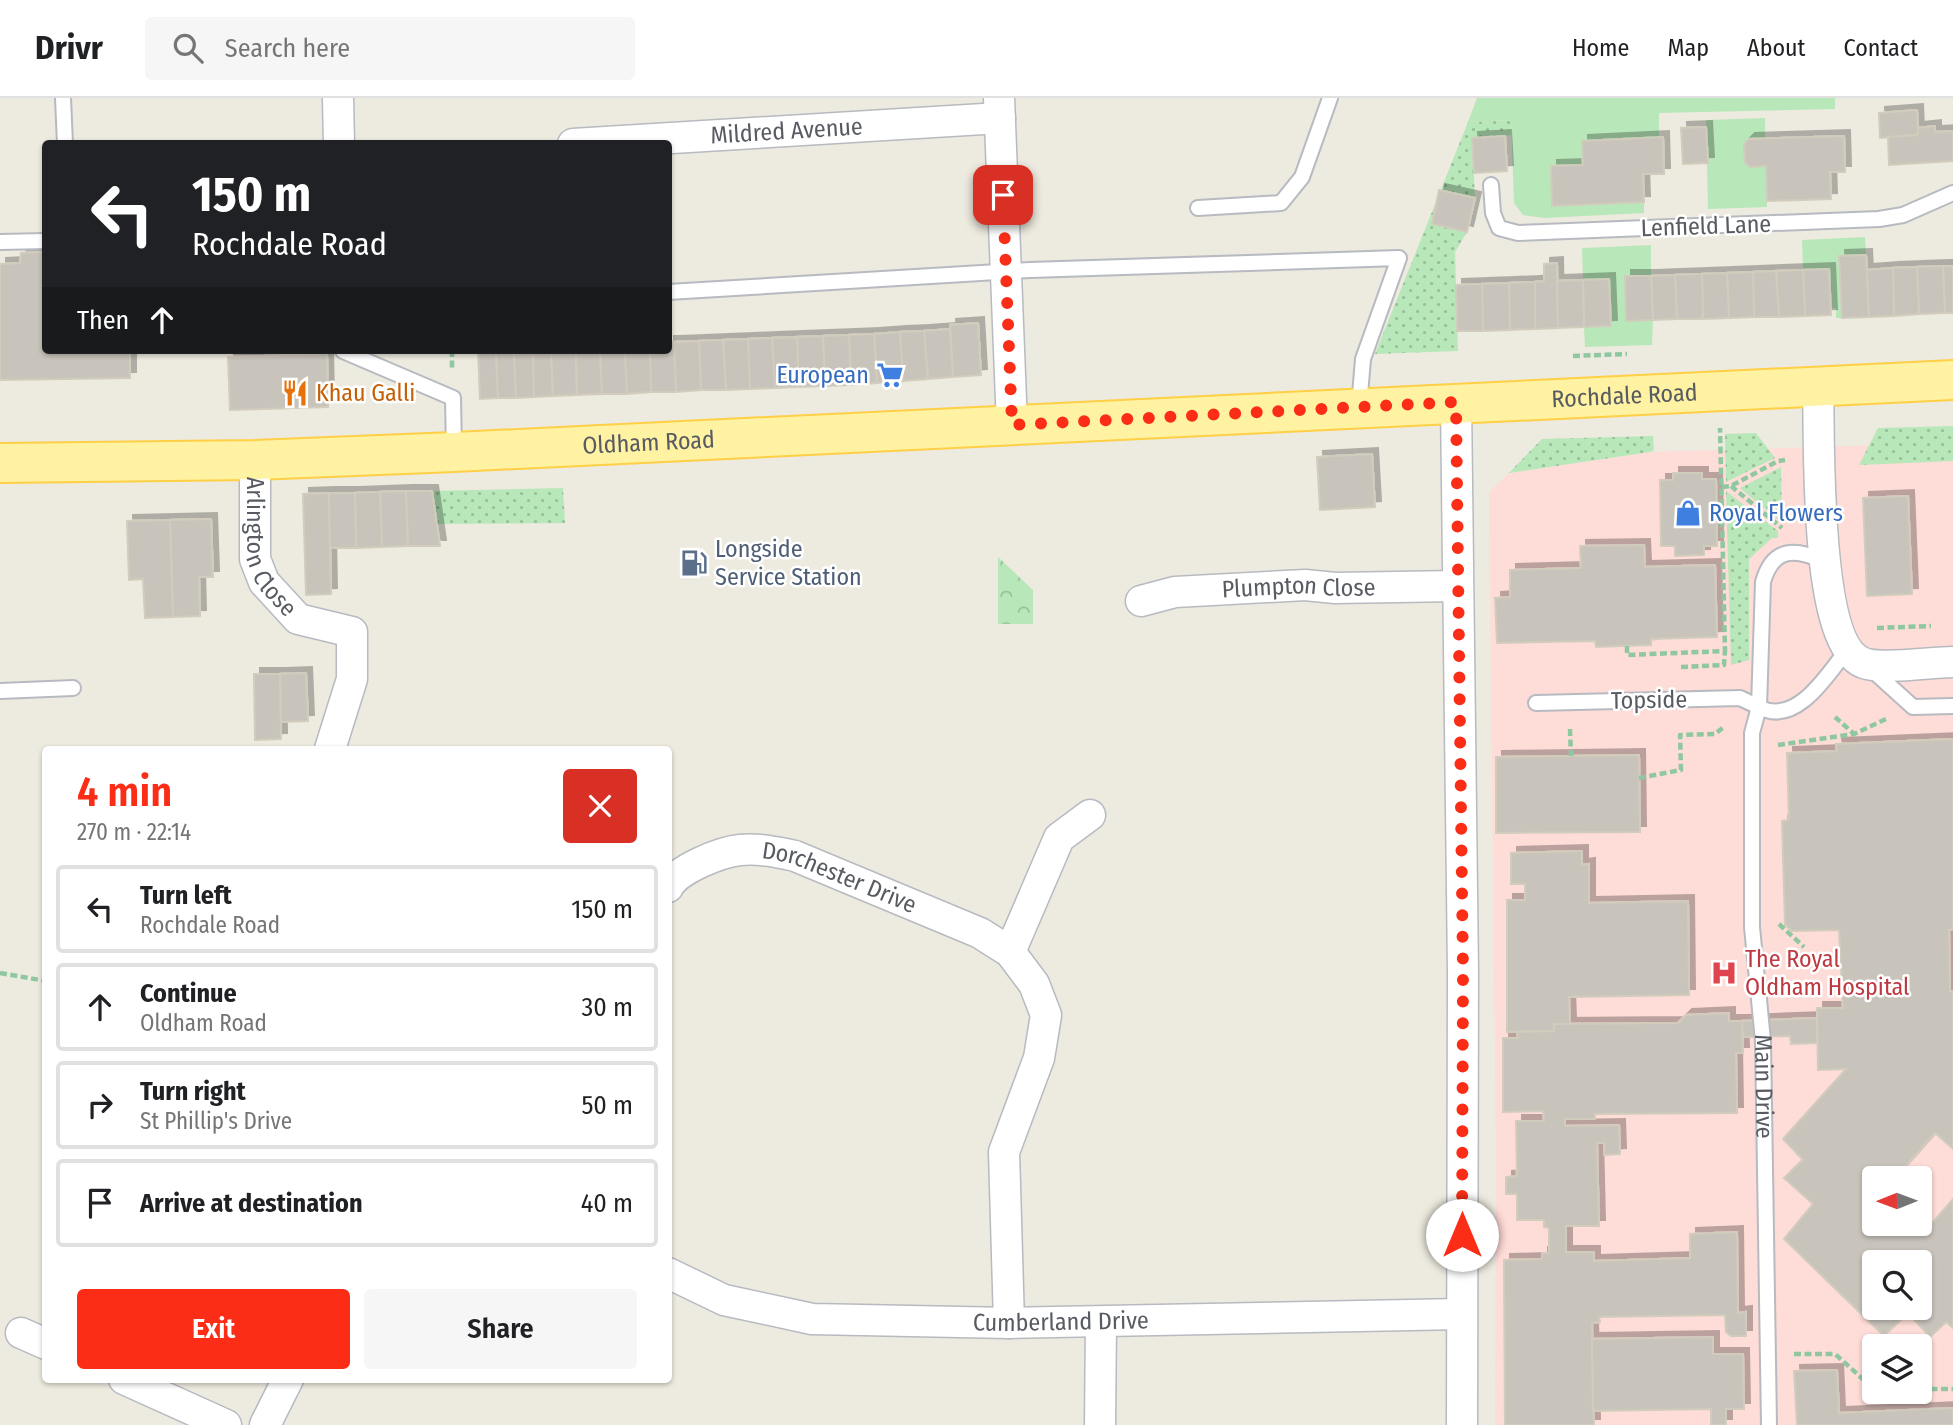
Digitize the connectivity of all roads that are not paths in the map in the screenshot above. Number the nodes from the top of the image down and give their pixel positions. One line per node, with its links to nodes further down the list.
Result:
1 (63, 98): 5 (lane)
2 (338, 98): 6 (street)
3 (1330, 98): 10 (lane)
4 (1000, 108): 7 (street, Mildred Avenue); 13 (street)
5 (65, 140)
6 (339, 140)
7 (620, 140)
8 (1491, 185): 9 (lane, Lenfield Lane)
9 (1953, 193)
10 (1198, 208)
11 (42, 241): 12 (lane)
12 (0, 242)
13 (1006, 271): 14 (lane); 19 (lane); 21 (street)
14 (672, 292)
15 (350, 354): 22 (lane)
16 (1953, 380): 17 (main road, Rochdale Road)
17 (1818, 385): 18 (main road, Rochdale Road); 25 (street)
18 (1456, 402): 19 (main road, Rochdale Road); 26 (street)
19 (1359, 407): 20 (main road, Rochdale Road)
20 (1296, 410): 21 (main road, Oldham Road)
21 (1012, 425): 22 (main road, Oldham Road)
22 (454, 452): 23 (main road, Oldham Road)
23 (255, 460): 24 (main road, Oldham Road); 35 (street, Arlington Close)
24 (0, 463)
25 (1824, 561): 28 (street); 34 (lane, Main Drive)
26 (1457, 586): 27 (street, Plumpton Close); 40 (street)
27 (1141, 601)
28 (1856, 658): 29 (street); 33 (lane); 34 (lane)
29 (1953, 662)
30 (73, 688): 31 (lane)
31 (0, 691)
32 (1536, 703): 34 (lane, Topside)
33 (1953, 706)
34 (1759, 707): 49 (lane, Main Drive)
35 (331, 746)
36 (1090, 815): 38 (street)
37 (672, 884): 38 (street, Dorchester Drive)
38 (1010, 952): 42 (street, Dorchester Drive)
39 (672, 1275): 42 (street, Cumberland Drive)
40 (1461, 1314): 41 (street, Cumberland Drive); 48 (street)
41 (1101, 1322): 42 (street, Cumberland Drive); 47 (street)
42 (1009, 1323)
43 (133, 1383): 45 (street)
44 (286, 1383): 46 (street)
45 (226, 1425)
46 (265, 1425)
47 (1100, 1425)
48 (1462, 1425)
49 (1769, 1425)

